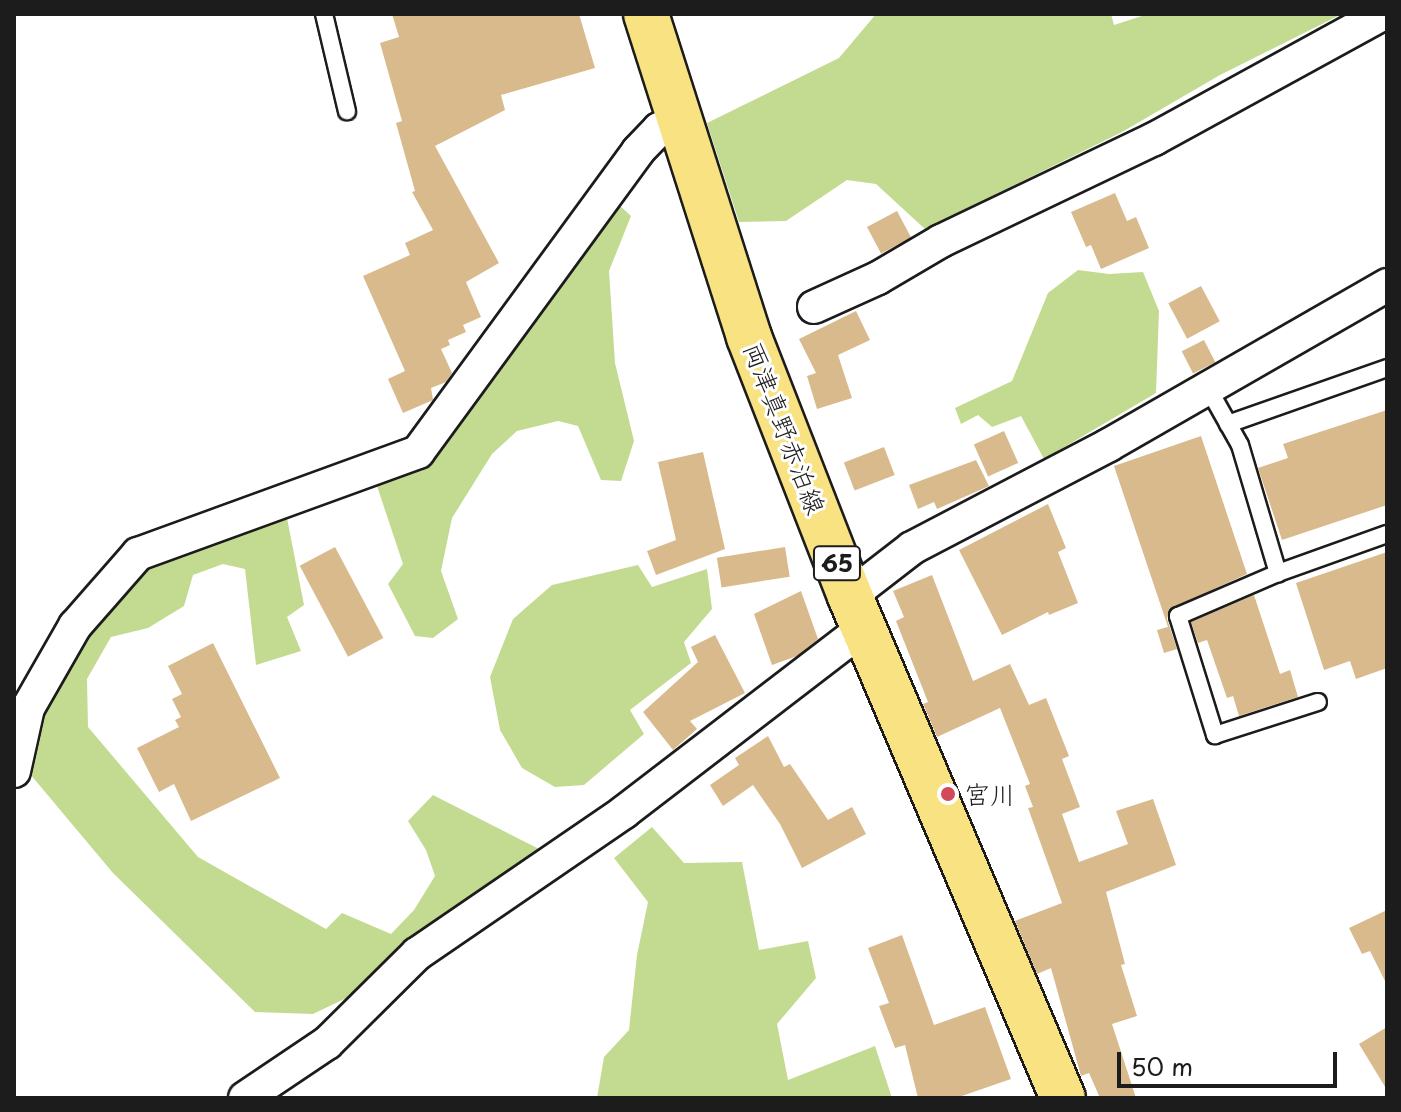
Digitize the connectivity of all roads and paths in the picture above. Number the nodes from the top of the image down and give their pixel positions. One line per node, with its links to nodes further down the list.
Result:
1 (324, 14): 4 (lane)
2 (646, 14): 5 (main road, 両津真野赤泊線 / 65)
3 (1382, 14): 7 (street)
4 (347, 111)
5 (678, 121): 13 (main road, 両津真野赤泊線 / 65); 15 (street)
6 (1387, 285): 9 (street)
7 (814, 307)
8 (1387, 368): 10 (lane)
9 (1208, 388): 10 (lane); 13 (street)
10 (1228, 424): 12 (lane)
11 (1387, 534): 12 (lane)
12 (1278, 573): 14 (lane)
13 (857, 612): 16 (street); 17 (main road, 両津真野赤泊線 / 65)
14 (1318, 702)
15 (14, 771)
16 (245, 1098)
17 (1063, 1098)

